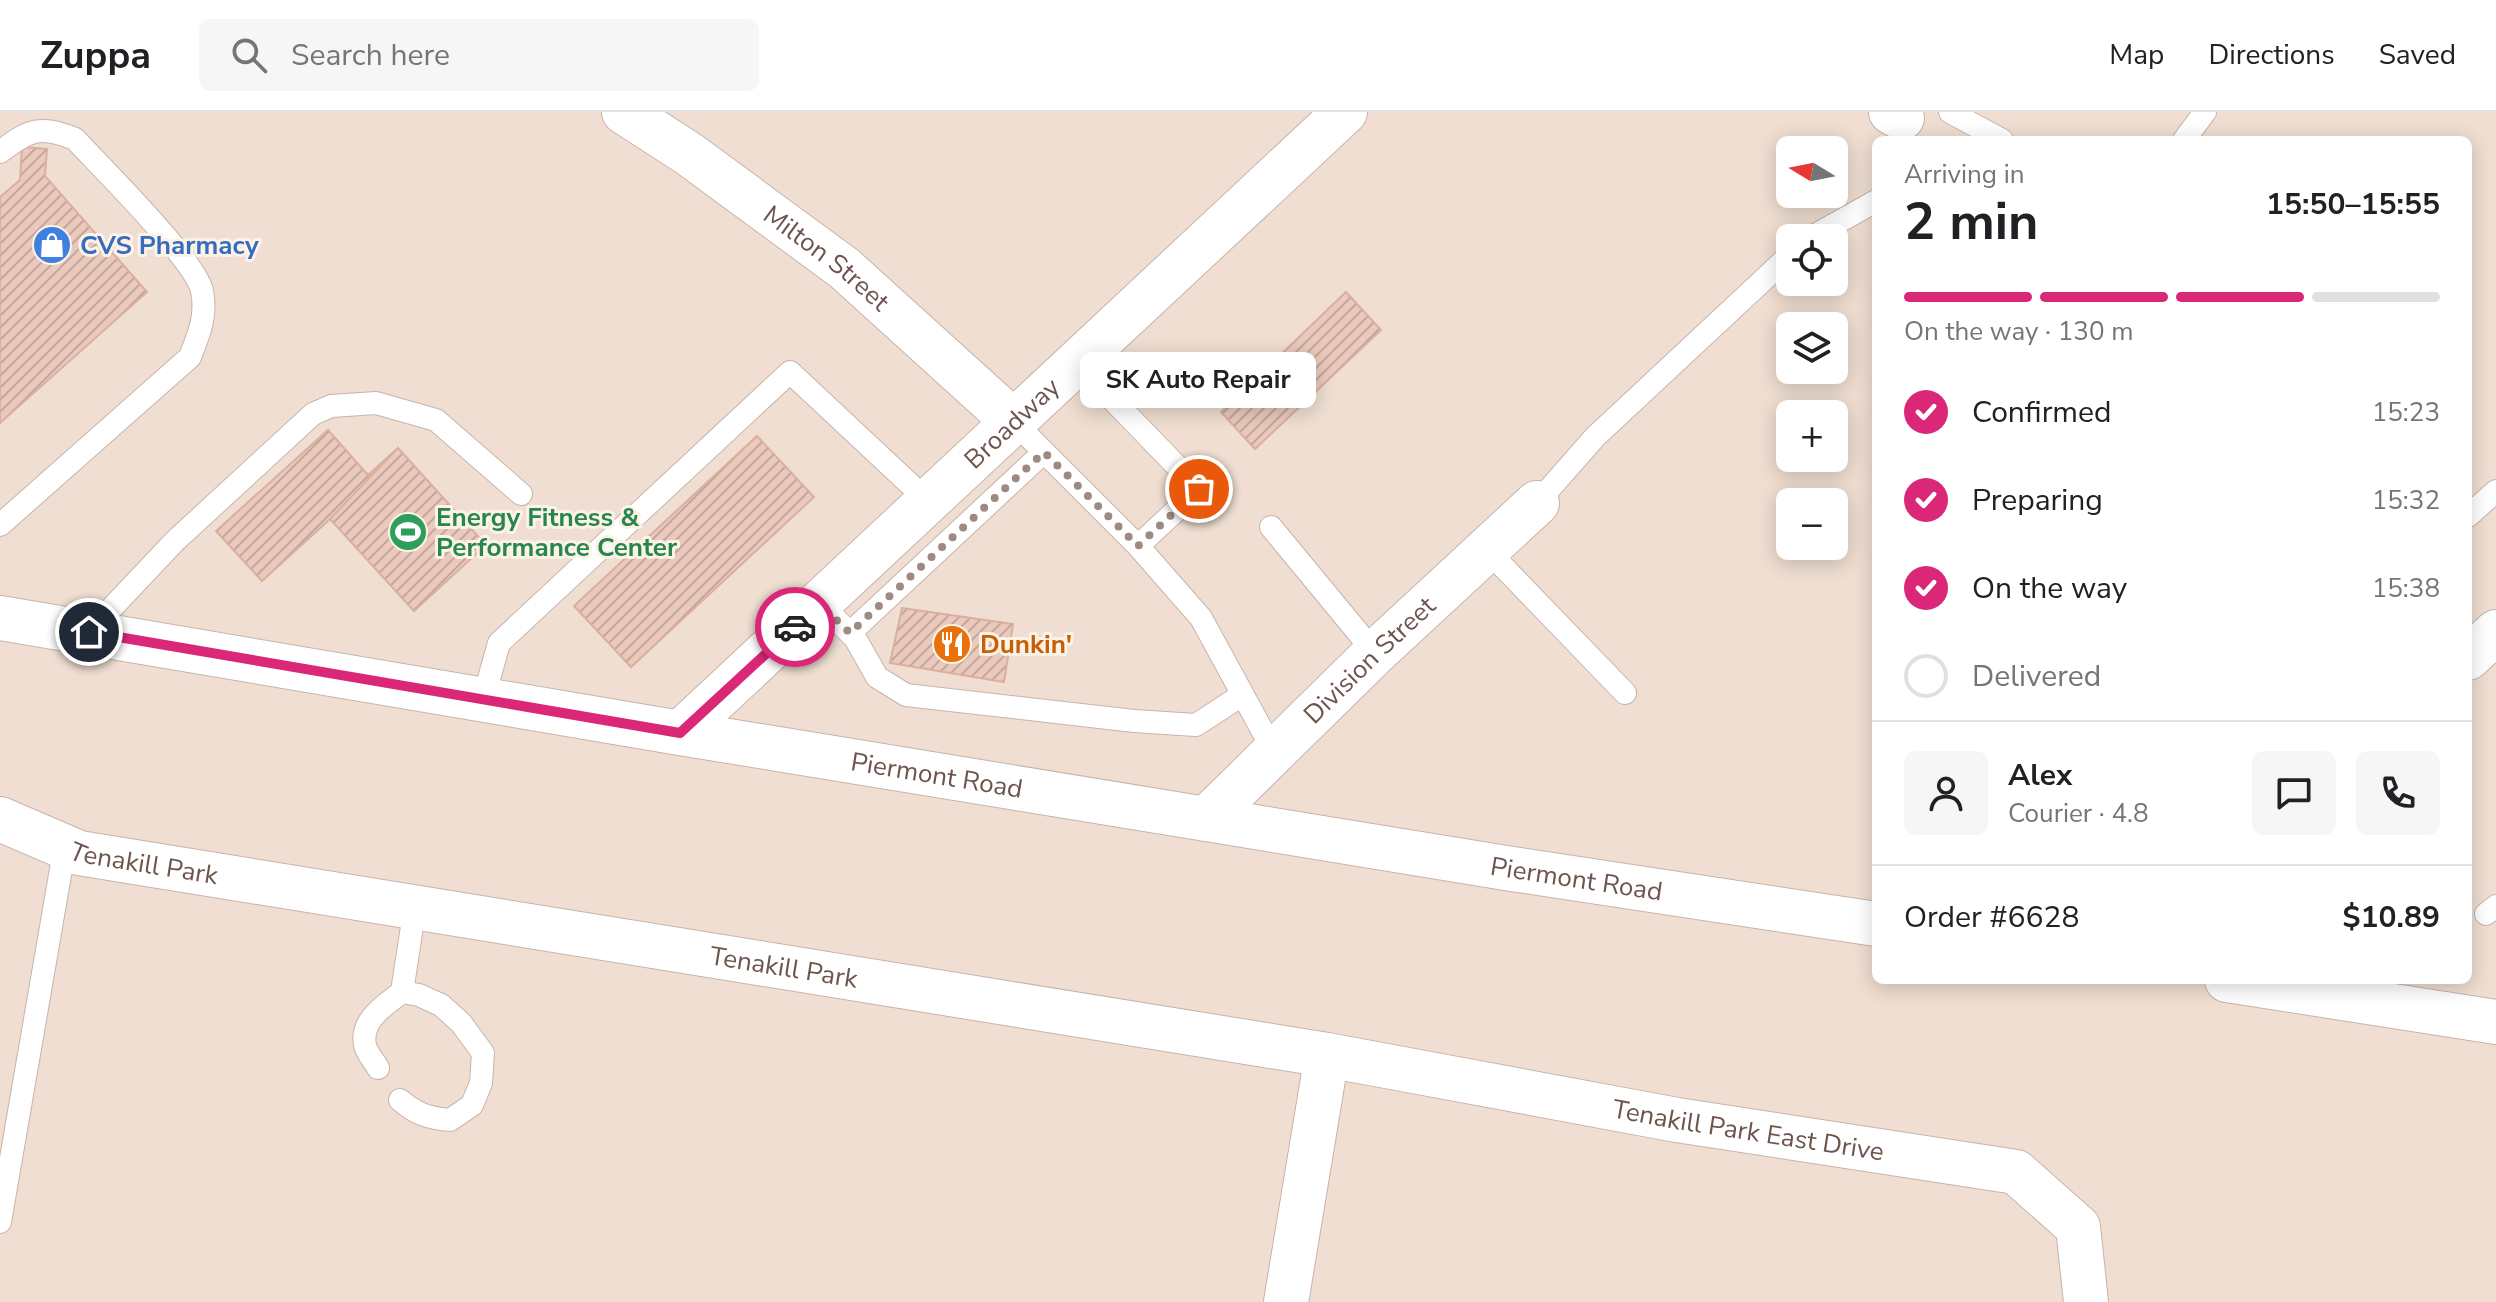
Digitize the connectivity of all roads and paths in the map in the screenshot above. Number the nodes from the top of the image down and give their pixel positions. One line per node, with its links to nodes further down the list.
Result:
1 (624, 112): 12 (street, Milton Street)
2 (1950, 112): 5 (lane)
3 (2205, 112): 6 (lane)
4 (1341, 113): 11 (street, Broadway)
5 (1995, 136)
6 (2187, 136)
7 (0, 152): 18 (lane)
8 (1872, 203): 9 (lane)
9 (1835, 224)
10 (1776, 268): 16 (lane)
11 (1077, 363): 12 (street, Broadway); 20 (lane)
12 (1029, 437): 15 (street, Broadway); 20 (lane); 23 (lane)
13 (2496, 491): 17 (lane)
14 (521, 494): 24 (lane)
15 (929, 502): 23 (street, Broadway); 30 (lane)
16 (1537, 503): 21 (street, Division Street)
17 (2472, 512)
18 (0, 525)
19 (1271, 527): 26 (lane)
20 (1138, 546): 29 (lane)
21 (1488, 551): 26 (street, Division Street); 28 (lane)
22 (0, 618): 24 (street, Piermont Road)
23 (835, 618): 29 (lane); 31 (street, Broadway)
24 (89, 632): 30 (street, Piermont Road)
25 (2496, 632): 27 (street)
26 (1375, 653): 32 (street, Division Street)
27 (2472, 654)
28 (1625, 693)
29 (1242, 695): 32 (lane)
30 (483, 700): 31 (street, Piermont Road)
31 (680, 733): 34 (street, Piermont Road)
32 (1274, 752): 34 (street, Division Street)
33 (0, 819): 35 (street, Tenakill Park)
34 (1206, 819): 37 (street, Piermont Road)
35 (65, 846): 36 (street, Tenakill Park); 44 (lane)
36 (415, 907): 39 (lane); 41 (street, Tenakill Park)
37 (1872, 923)
38 (2253, 984): 40 (street)
39 (402, 992): 42 (lane); 43 (lane)
40 (2496, 1022)
41 (1327, 1055): 45 (street); 46 (street, Tenakill Park East Drive)
42 (378, 1068)
43 (400, 1100)
44 (0, 1222)
45 (1286, 1302)
46 (2086, 1302)

